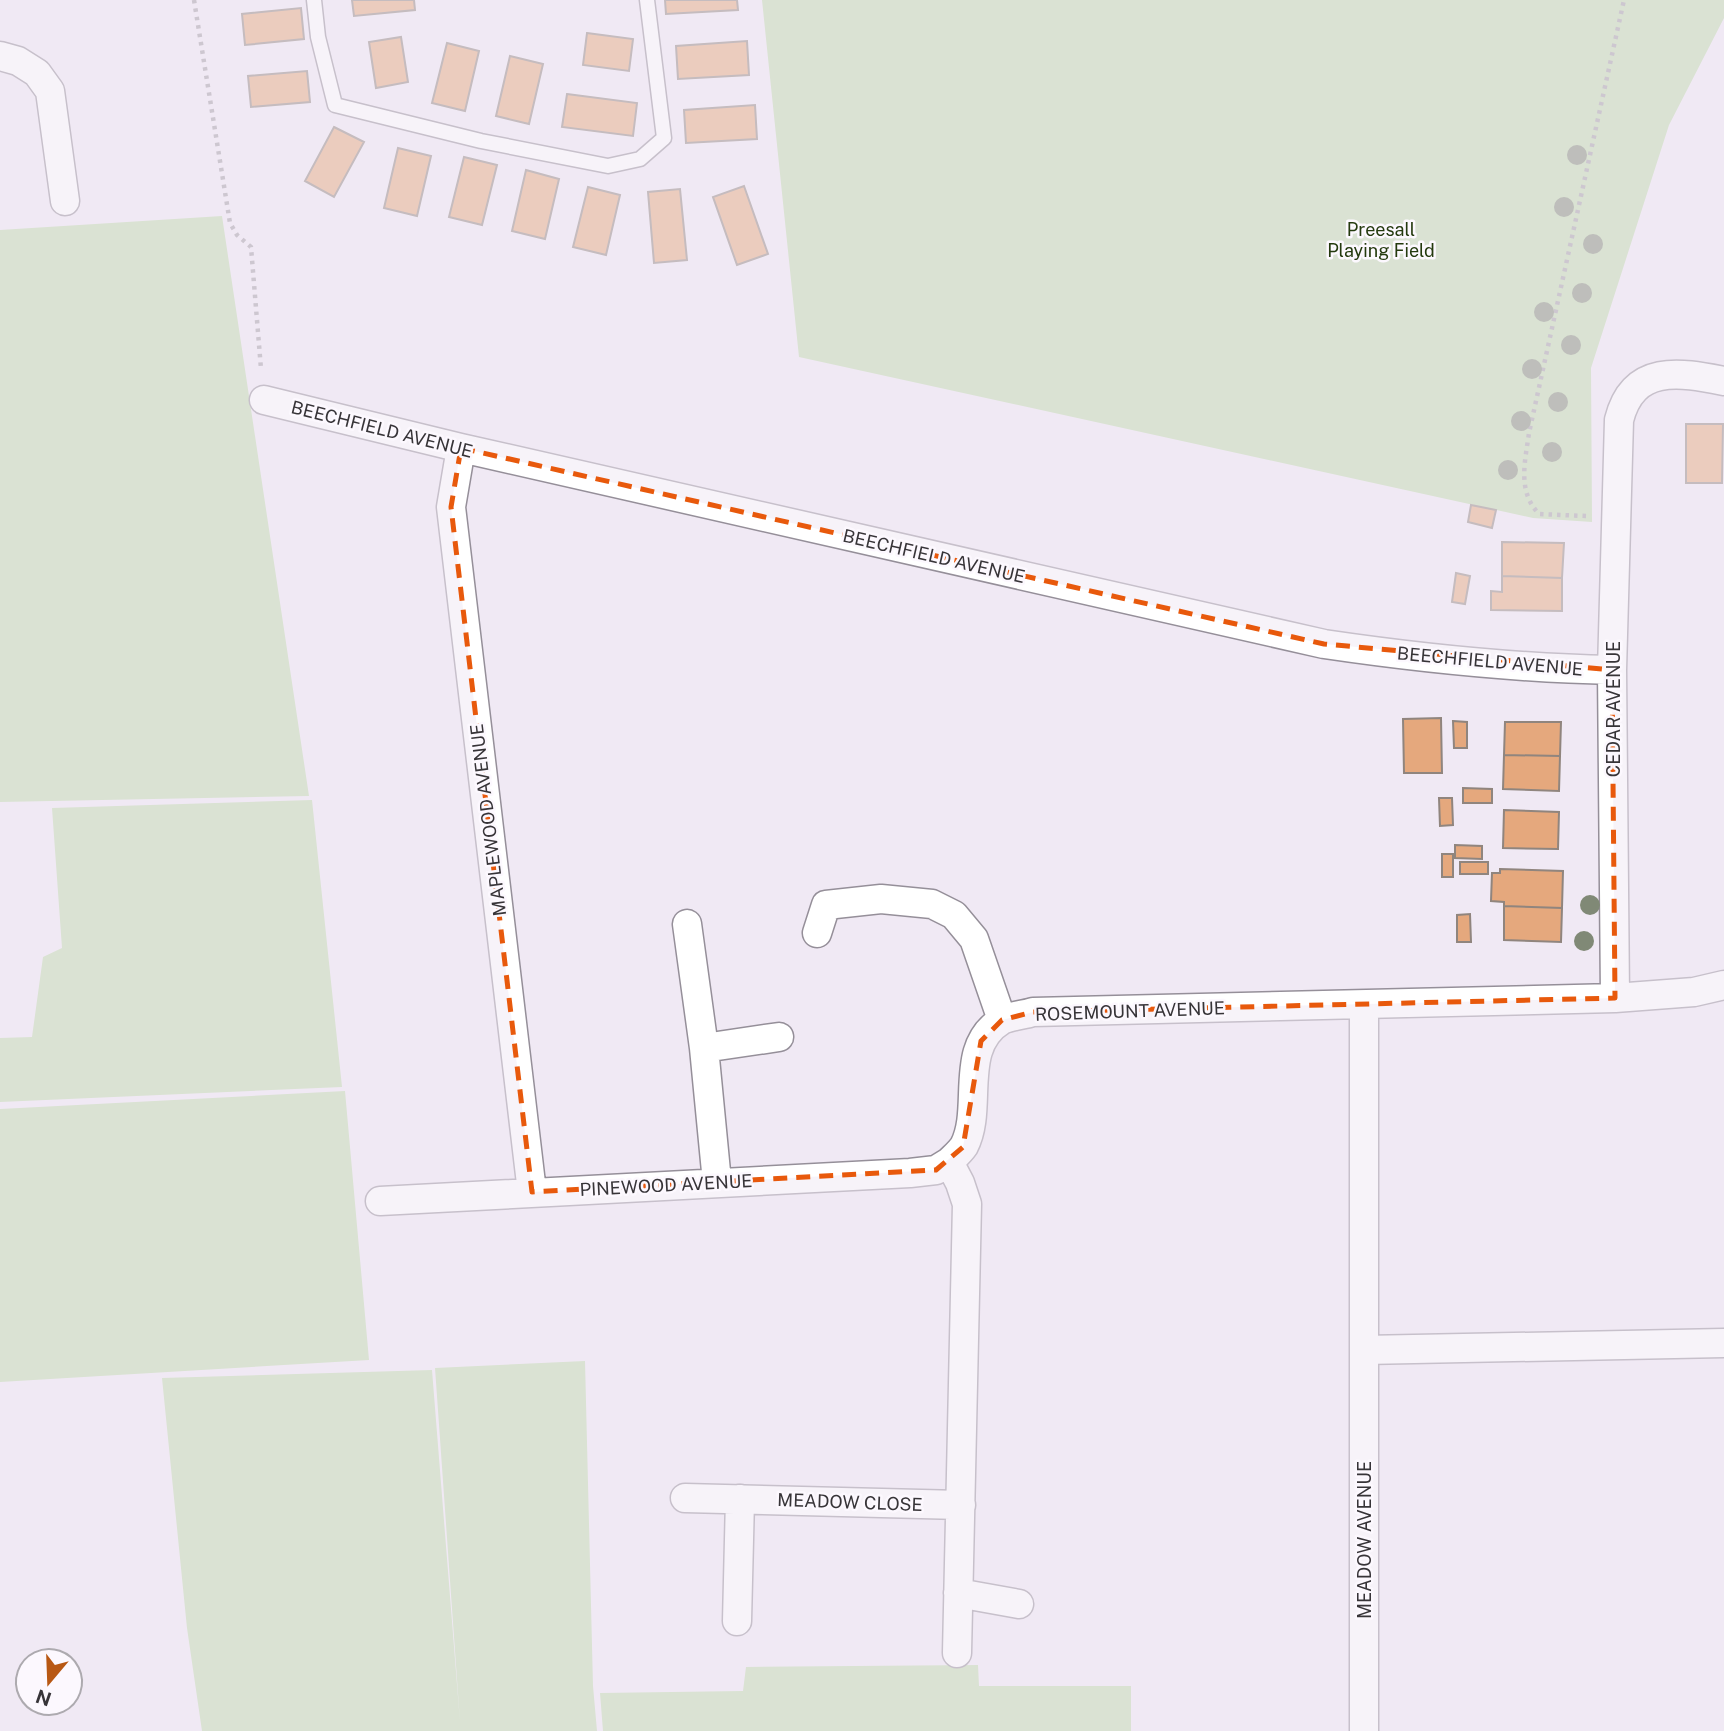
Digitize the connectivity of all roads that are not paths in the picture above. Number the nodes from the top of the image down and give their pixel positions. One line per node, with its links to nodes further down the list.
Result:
1 (314, 0): 2 (lane)
2 (647, 0)
3 (0, 56): 4 (street)
4 (65, 201)
5 (1724, 381): 8 (street, CEDAR AVENUE)
6 (264, 400): 7 (street, BEECHFIELD AVENUE)
7 (461, 449): 8 (street, BEECHFIELD AVENUE); 19 (street, MAPLEWOOD AVENUE)
8 (1612, 670): 12 (street, CEDAR AVENUE)
9 (687, 923): 16 (street)
10 (817, 933): 14 (street)
11 (1724, 985): 12 (street, ROSEMOUNT AVENUE)
12 (1615, 998): 13 (street, ROSEMOUNT AVENUE)
13 (1364, 1005): 14 (street, ROSEMOUNT AVENUE); 22 (street, MEADOW AVENUE)
14 (1002, 1020): 17 (street)
15 (779, 1037): 16 (street)
16 (704, 1048): 18 (street)
17 (949, 1162): 18 (street, PINEWOOD AVENUE); 25 (street)
18 (717, 1182): 19 (street, PINEWOOD AVENUE)
19 (532, 1192): 20 (street, PINEWOOD AVENUE)
20 (380, 1201)
21 (1724, 1343): 22 (street)
22 (1364, 1350): 30 (street, MEADOW AVENUE)
23 (685, 1498): 24 (street, MEADOW CLOSE)
24 (740, 1499): 25 (street, MEADOW CLOSE); 28 (street)
25 (961, 1505): 26 (street)
26 (958, 1593): 27 (street); 29 (street)
27 (1019, 1604)
28 (737, 1621)
29 (957, 1653)
30 (1364, 1731)

